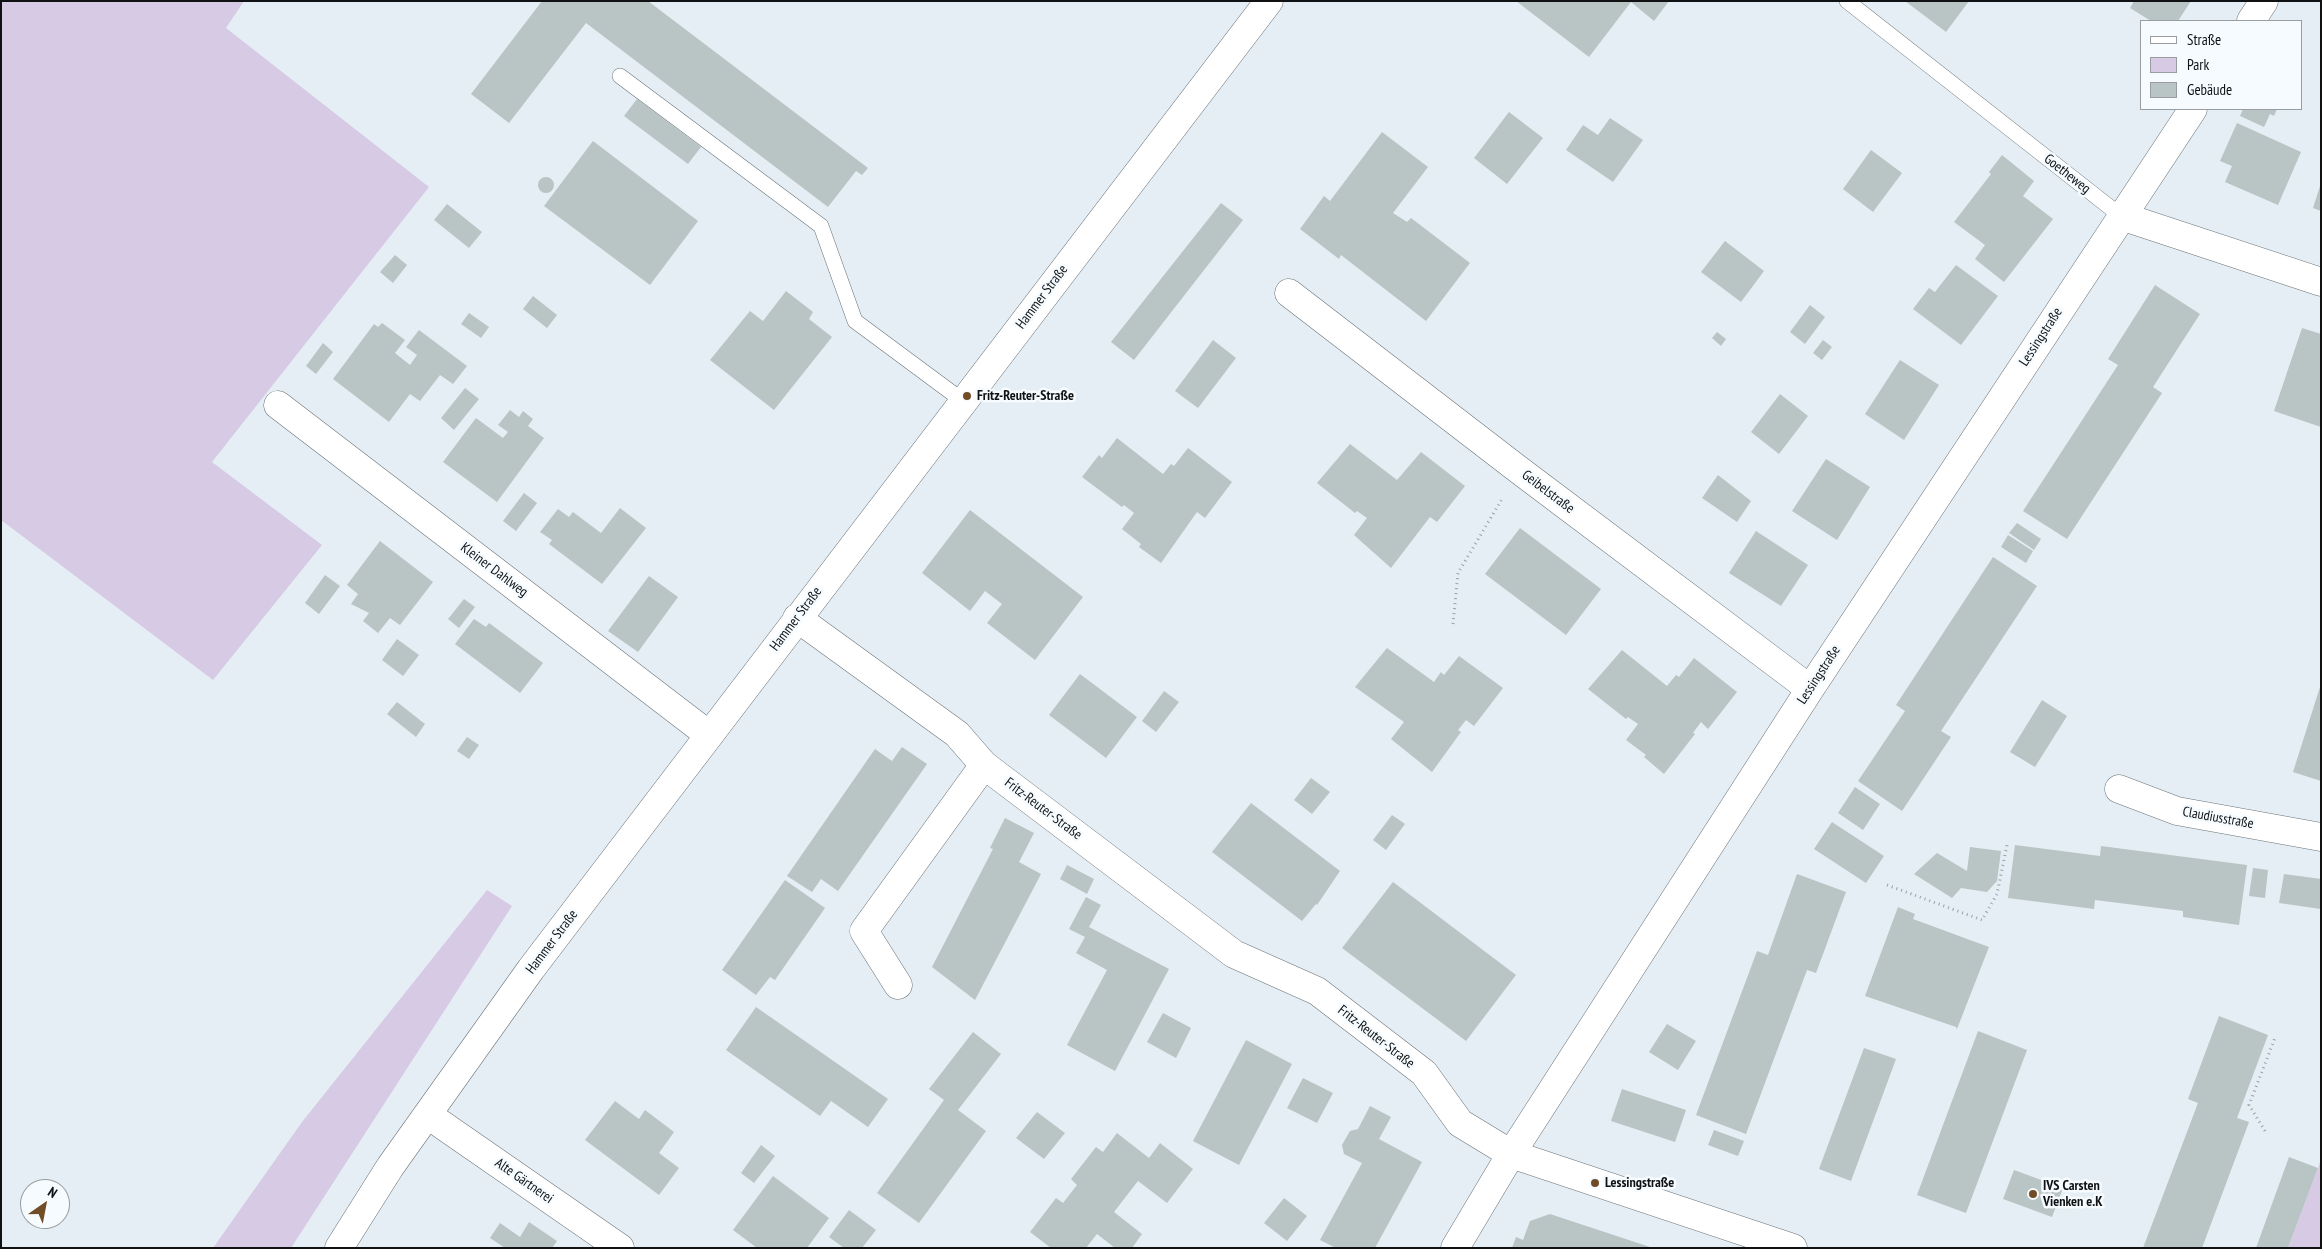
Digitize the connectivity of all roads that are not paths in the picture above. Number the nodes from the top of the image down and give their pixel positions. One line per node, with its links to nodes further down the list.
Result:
1 (1269, 1): 10 (street, Hammer Straße)
2 (1847, 1): 7 (lane, Goetheweg)
3 (2264, 1): 4 (street)
4 (2252, 20)
5 (620, 76): 10 (lane)
6 (2192, 110): 7 (street, Lessingstraße)
7 (2121, 216): 8 (street, Goetheweg); 13 (street, Lessingstraße)
8 (2321, 282)
9 (1289, 293): 13 (street, Geibelstraße)
10 (963, 402): 12 (street, Hammer Straße)
11 (278, 404): 14 (street, Kleiner Dahlweg)
12 (797, 618): 14 (street, Hammer Straße); 15 (street, Fritz-Reuter-Straße)
13 (1810, 689): 20 (street, Lessingstraße)
14 (709, 735): 19 (street, Hammer Straße)
15 (984, 765): 18 (street); 20 (street, Fritz-Reuter-Straße)
16 (2119, 789): 17 (street, Claudiusstraße)
17 (2321, 837)
18 (898, 985)
19 (428, 1115): 21 (street, Hammer Straße); 22 (street, Alte Gärtnerei)
20 (1510, 1154): 23 (street, Lessingstraße); 24 (street, Fritz-Reuter-Straße)
21 (339, 1248)
22 (620, 1248)
23 (1455, 1248)
24 (1793, 1248)

